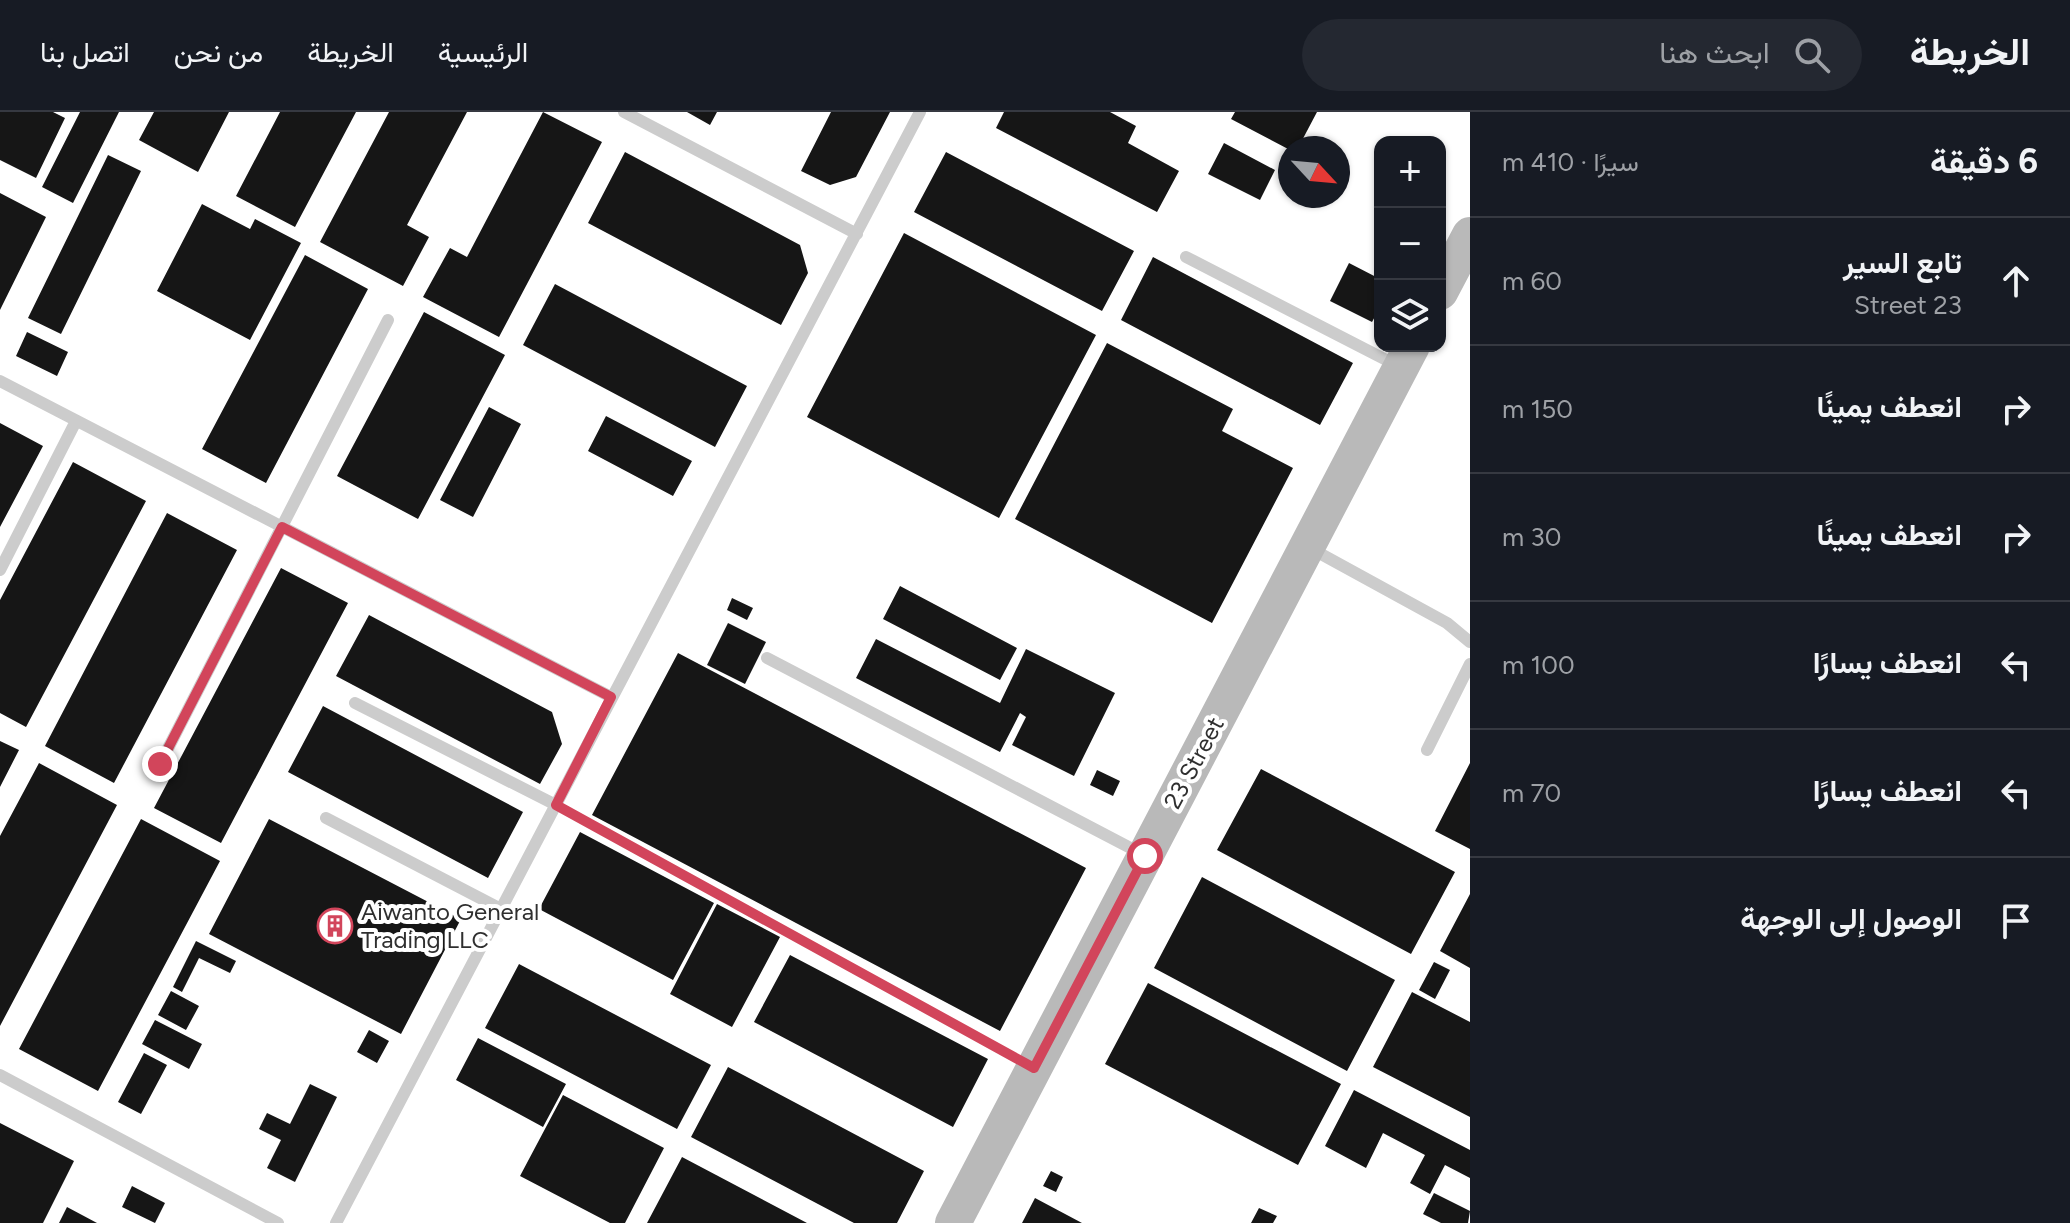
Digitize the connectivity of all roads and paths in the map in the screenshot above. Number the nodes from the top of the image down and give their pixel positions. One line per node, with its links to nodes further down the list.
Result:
1 (624, 112): 3 (lane)
2 (920, 112): 3 (lane)
3 (857, 234): 17 (lane)
4 (1470, 235): 6 (street)
5 (1186, 257): 8 (lane)
6 (1446, 281)
7 (388, 320): 11 (lane)
8 (1407, 357): 12 (street, 23 Street)
9 (0, 381): 10 (lane)
10 (76, 421): 11 (lane); 13 (lane)
11 (282, 527): 17 (lane); 20 (lane)
12 (1307, 546): 14 (lane); 23 (street, 23 Street)
13 (0, 570)
14 (1470, 642)
15 (767, 658): 23 (lane)
16 (1470, 664): 19 (lane)
17 (611, 697): 21 (lane)
18 (355, 703): 21 (lane)
19 (1427, 750)
20 (160, 764)
21 (556, 805): 24 (lane); 25 (path)
22 (326, 818): 24 (lane)
23 (1145, 856): 25 (street, 23 Street)
24 (501, 909): 28 (lane)
25 (1034, 1068): 29 (street, 23 Street)
26 (0, 1075): 27 (lane)
27 (278, 1223)
28 (336, 1223)
29 (953, 1223)

